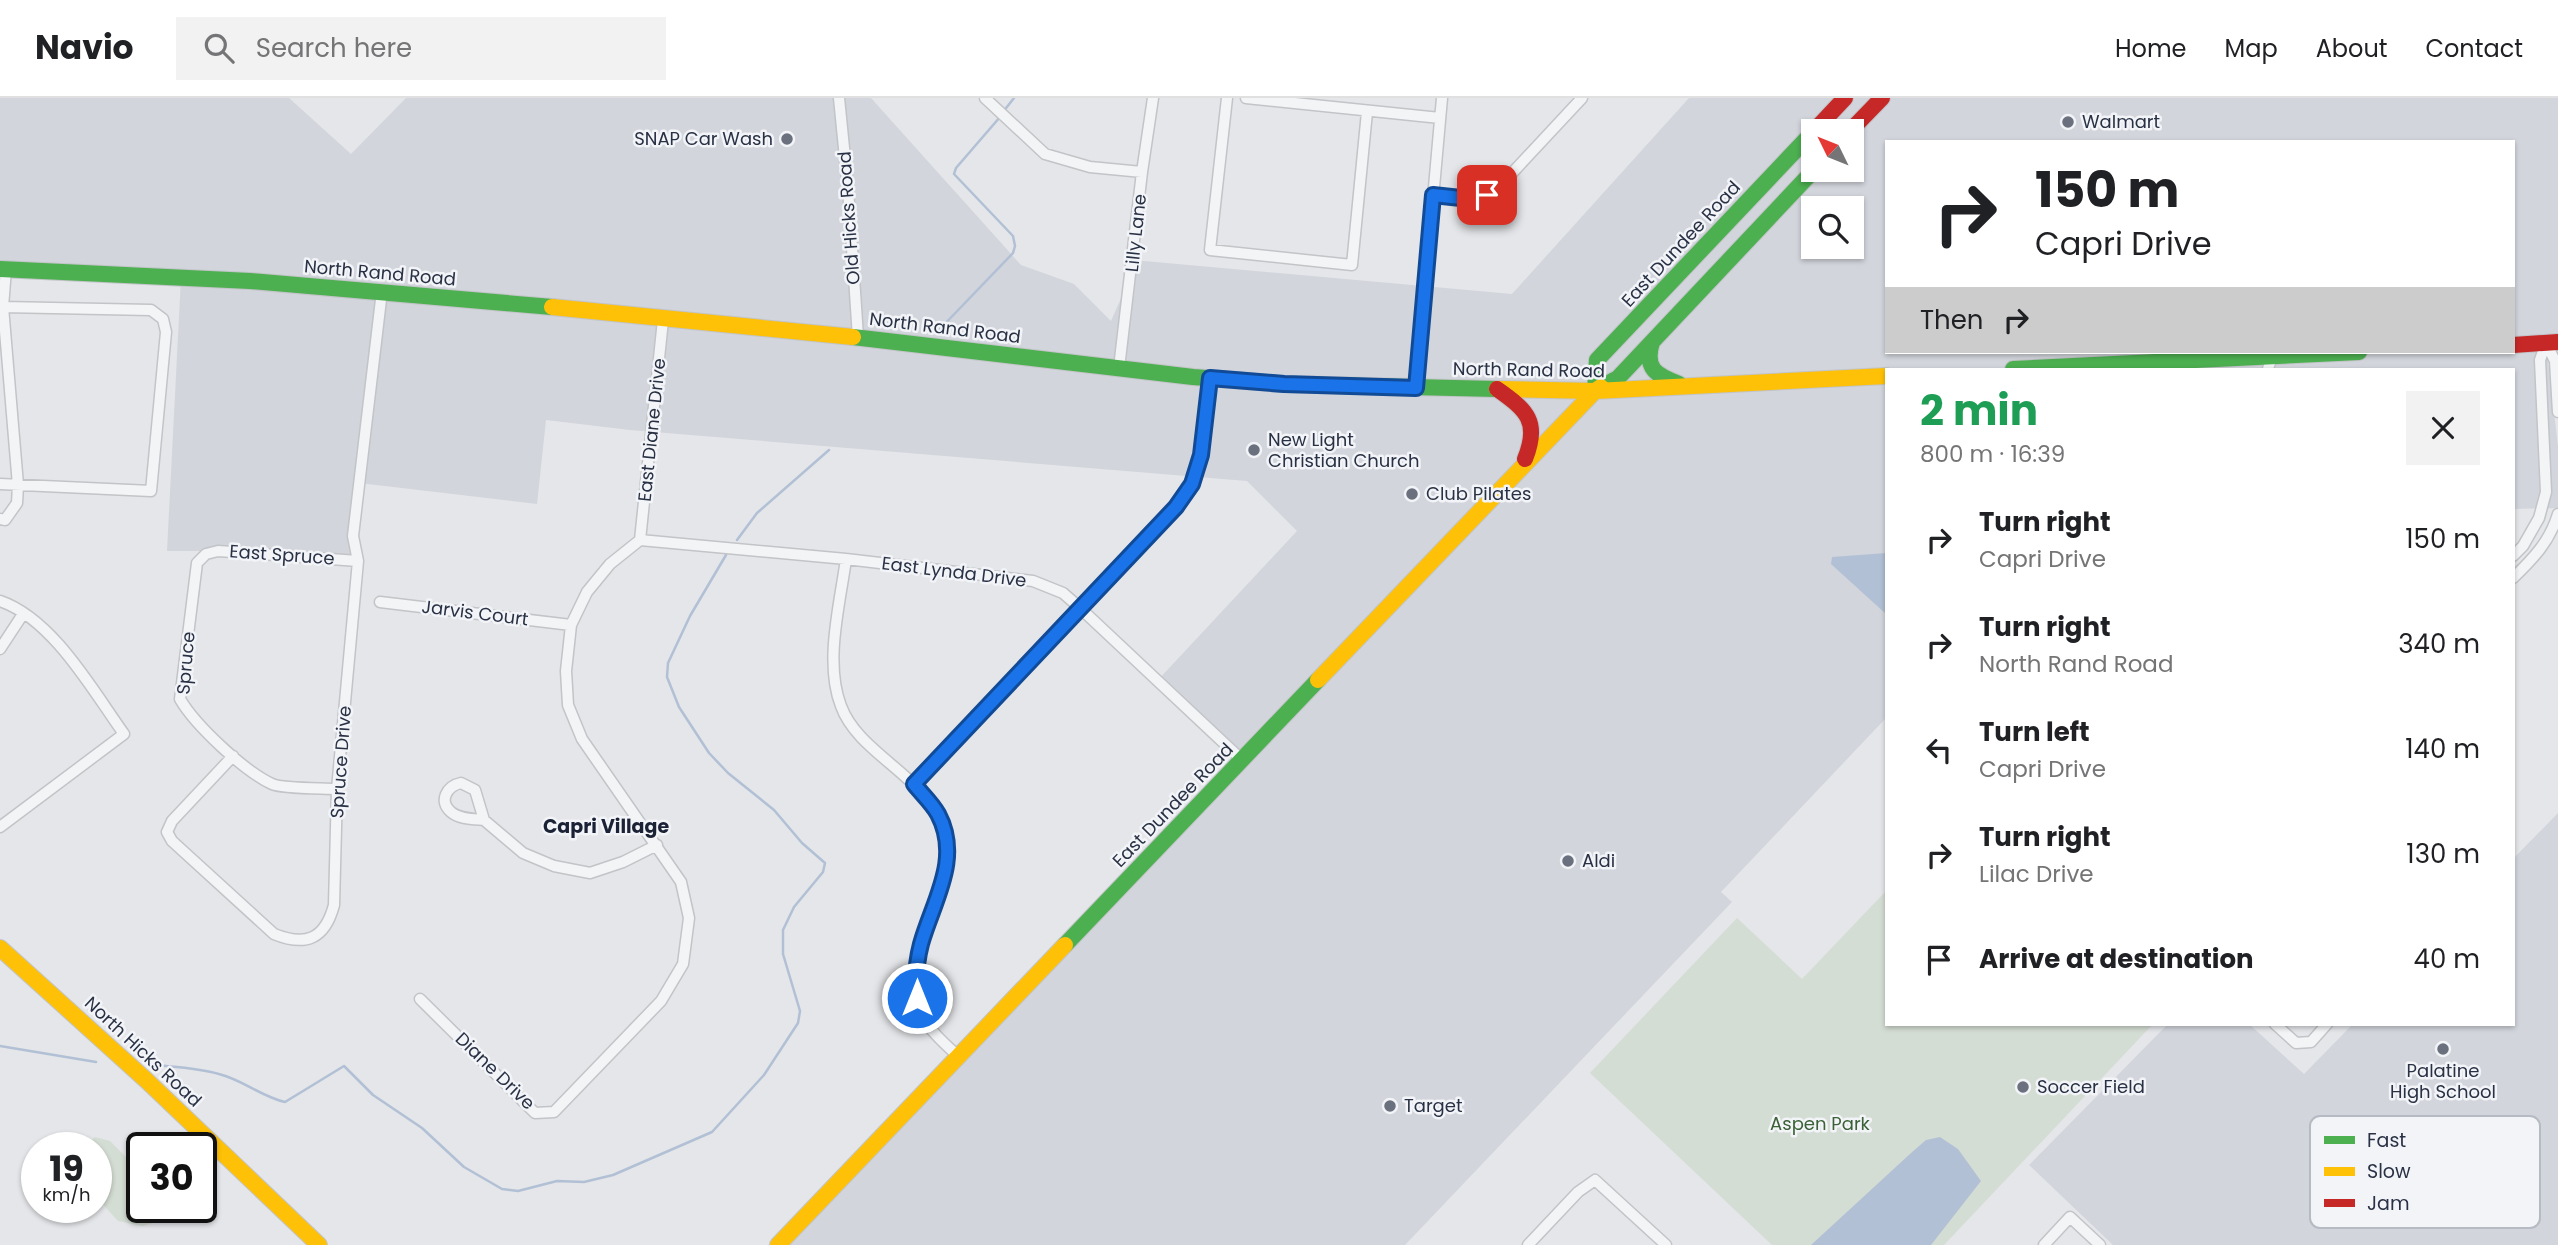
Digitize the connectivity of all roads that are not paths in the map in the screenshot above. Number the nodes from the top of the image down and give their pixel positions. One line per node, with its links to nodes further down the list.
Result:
1 (839, 98): 22 (street, Old Hicks Road)
2 (985, 98): 15 (street)
3 (1153, 98): 15 (street, Lilly Lane)
4 (1227, 98): 10 (street)
5 (1246, 98): 10 (street)
6 (1442, 98): 11 (street)
7 (1582, 98): 17 (street)
8 (1845, 98): 12 (main road, East Dundee Road)
9 (1882, 98): 13 (main road)
10 (1367, 111): 11 (street)
11 (1440, 118): 17 (street)
12 (1825, 119)
13 (1862, 119)
14 (1801, 145): 35 (main road, East Dundee Road)
15 (1142, 172): 28 (street, Lilly Lane)
16 (1803, 182): 23 (main road, East Dundee Road)
17 (1433, 195): 33 (street)
18 (3, 269): 19 (main road, North Rand Road); 20 (street)
19 (382, 291): 21 (main road, North Rand Road); 47 (street, Spruce Drive)
20 (3, 307): 39 (street); 39 (street)
21 (663, 320): 22 (main road, North Rand Road); 43 (street, East Diane Drive)
22 (858, 337): 28 (main road, North Rand Road)
23 (1653, 341): 32 (main road); 35 (main road, East Dundee Road)
24 (2552, 343): 25 (main road); 36 (street); 40 (street)
25 (2515, 345)
26 (2346, 354): 27 (main road)
27 (2274, 365): 29 (main road)
28 (1119, 368): 31 (main road, North Rand Road)
29 (2078, 368)
30 (1885, 376): 32 (main road, North Rand Road)
31 (1210, 378): 33 (main road, North Rand Road); 51 (street)
32 (1685, 386): 35 (main road, North Rand Road)
33 (1416, 388): 34 (main road, North Rand Road)
34 (1497, 389): 35 (main road, North Rand Road); 37 (main road)
35 (1595, 391): 37 (main road, East Dundee Road)
36 (2558, 412)
37 (1520, 470): 56 (main road, East Dundee Road)
38 (0, 484): 39 (street)
39 (18, 485): 42 (street)
40 (2552, 492): 45 (street)
41 (2558, 514): 48 (street)
42 (0, 519)
43 (640, 540): 46 (street, East Lynda Drive); 53 (street)
44 (206, 554): 47 (street, East Spruce); 55 (street, Spruce)
45 (2515, 554)
46 (846, 559): 51 (street, East Lynda Drive); 57 (street)
47 (358, 561): 58 (street, Spruce Drive)
48 (2515, 576)
49 (0, 601): 52 (street)
50 (380, 602): 53 (street, Jarvis Court)
51 (1079, 607): 56 (street, East Lynda Drive); 57 (street)
52 (23, 614): 54 (street); 60 (street)
53 (571, 625): 61 (street)
54 (0, 649)
55 (233, 756): 58 (street); 58 (street, Spruce Drive)
56 (1243, 761): 66 (main road, East Dundee Road)
57 (914, 784): 66 (street)
58 (337, 789)
59 (484, 820): 61 (street)
60 (0, 827)
61 (657, 845): 63 (street, Diane Drive)
62 (0, 948): 67 (main road, North Hicks Road)
63 (421, 999)
64 (2277, 1026): 65 (street)
65 (2326, 1026)
66 (958, 1056): 68 (main road, East Dundee Road)
67 (319, 1245)
68 (778, 1245)
69 (1528, 1245): 70 (street)
70 (1666, 1245)
71 (2044, 1245): 72 (street)
72 (2100, 1245)

